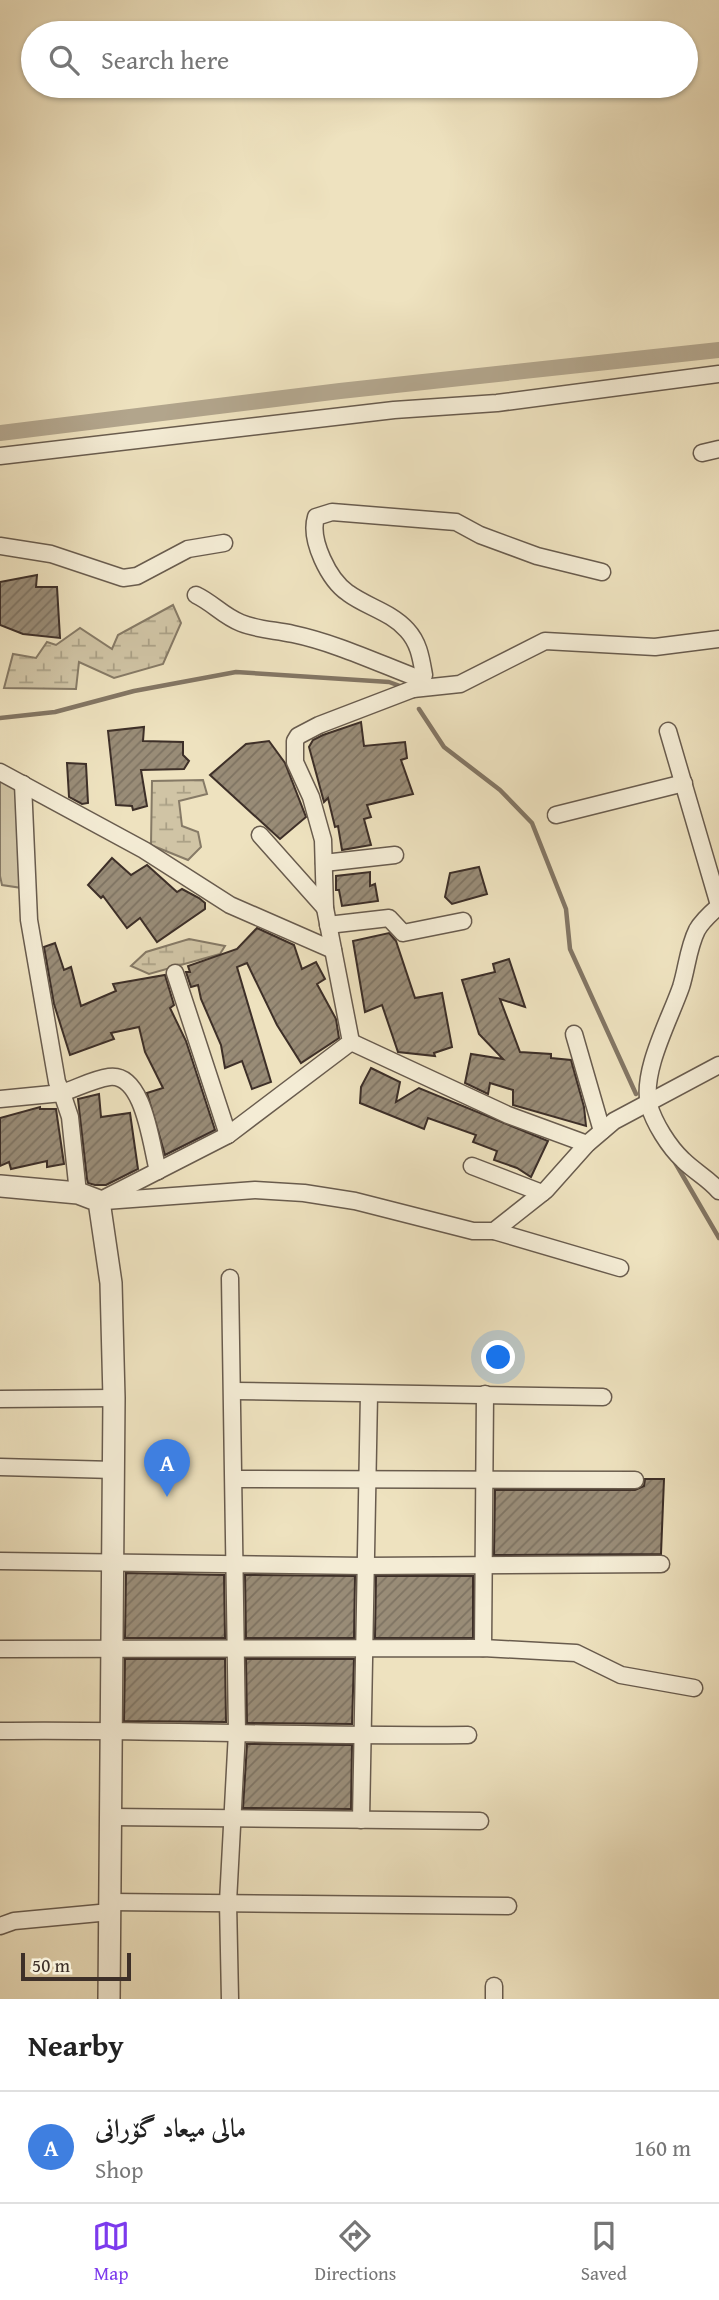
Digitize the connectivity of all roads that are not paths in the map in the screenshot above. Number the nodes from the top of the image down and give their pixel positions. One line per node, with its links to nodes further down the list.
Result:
1 (719, 374): 4 (street)
2 (719, 449): 3 (street)
3 (702, 453)
4 (0, 456)
5 (224, 543): 6 (street)
6 (0, 546)
7 (602, 572): 10 (street)
8 (196, 596): 10 (street)
9 (719, 639): 10 (street)
10 (413, 687): 18 (street)
11 (668, 731): 13 (street)
12 (0, 772): 14 (street)
13 (684, 783): 15 (street); 19 (street)
14 (23, 784): 23 (street); 28 (street)
15 (556, 815)
16 (260, 835): 20 (street)
17 (395, 855): 18 (street)
18 (324, 863): 20 (street)
19 (719, 906): 30 (street)
20 (326, 908): 22 (street)
21 (463, 921): 22 (street)
22 (328, 925): 23 (street)
23 (333, 950): 26 (street)
24 (175, 973): 32 (street)
25 (574, 1034): 31 (street)
26 (351, 1042): 32 (street); 33 (street)
27 (719, 1065): 30 (street)
28 (62, 1093): 29 (street); 35 (street); 38 (street)
29 (0, 1099)
30 (645, 1106): 31 (street); 37 (street)
31 (608, 1126): 33 (street)
32 (228, 1136): 35 (street)
33 (587, 1144): 39 (street)
34 (472, 1166): 39 (street)
35 (158, 1171): 40 (street)
36 (0, 1186): 38 (street)
37 (719, 1191)
38 (78, 1193): 40 (street)
39 (542, 1193): 41 (street)
40 (99, 1202): 41 (street); 48 (street)
41 (494, 1231): 42 (street)
42 (620, 1268)
43 (230, 1278): 44 (street)
44 (234, 1391): 45 (street); 52 (street)
45 (369, 1394): 46 (street); 55 (street)
46 (485, 1394): 47 (street); 53 (street)
47 (603, 1397)
48 (114, 1398): 49 (street); 51 (street)
49 (0, 1399)
50 (0, 1468): 51 (street)
51 (114, 1470): 57 (street)
52 (234, 1479): 55 (street); 59 (street)
53 (486, 1479): 54 (street); 55 (street); 60 (street)
54 (635, 1480)
55 (367, 1481): 61 (street)
56 (0, 1561): 57 (street)
57 (115, 1562): 59 (street); 63 (street)
58 (660, 1564): 60 (street)
59 (234, 1565): 61 (street); 62 (street)
60 (485, 1565): 61 (street); 64 (street)
61 (365, 1566): 66 (street)
62 (234, 1647): 63 (street); 66 (street); 70 (street)
63 (112, 1648): 65 (street); 68 (street)
64 (483, 1648): 66 (street); 67 (street)
65 (0, 1649)
66 (364, 1649): 72 (street)
67 (694, 1688)
68 (113, 1730): 69 (street); 70 (street); 73 (street)
69 (0, 1731)
70 (237, 1732): 72 (street); 74 (street)
71 (468, 1735): 72 (street)
72 (362, 1736): 75 (street)
73 (111, 1817): 74 (street); 79 (street)
74 (231, 1818): 75 (street); 77 (street)
75 (361, 1820): 76 (street)
76 (480, 1821)
77 (229, 1902): 78 (street); 79 (street); 82 (street)
78 (508, 1906)
79 (110, 1907): 80 (street); 81 (street)
80 (0, 1926)
81 (109, 1999)
82 (230, 1999)

